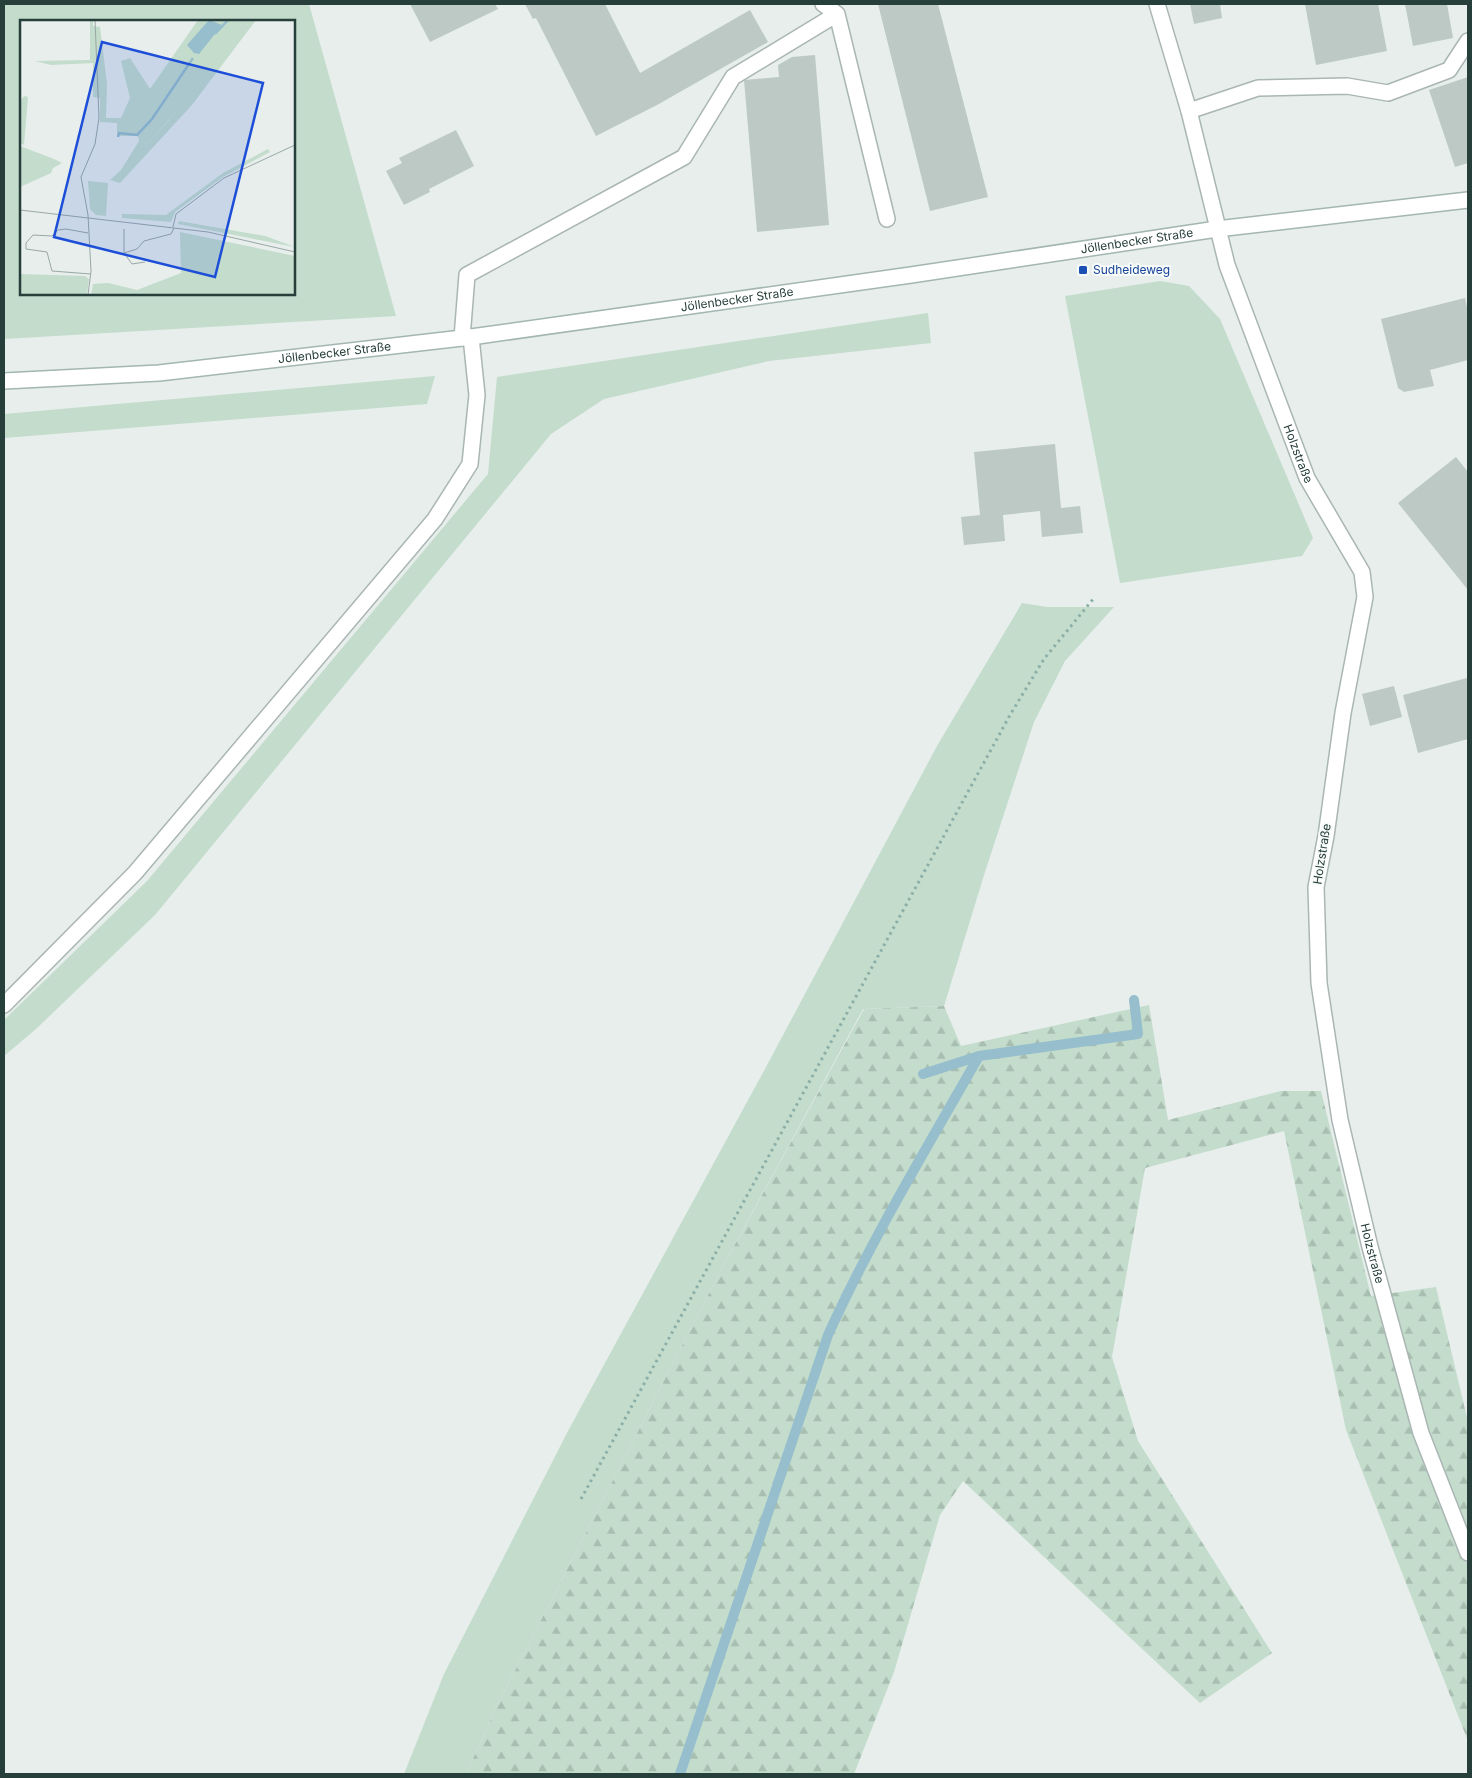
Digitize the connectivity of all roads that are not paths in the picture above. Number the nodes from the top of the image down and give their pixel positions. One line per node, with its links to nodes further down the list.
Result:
1 (823, 4): 3 (street)
2 (1157, 4): 5 (street)
3 (837, 14): 7 (street); 9 (street)
4 (1468, 42): 5 (street)
5 (1189, 111): 8 (street)
6 (1468, 200): 8 (street, Jöllenbecker Straße)
7 (887, 219)
8 (1217, 229): 9 (street, Jöllenbecker Straße); 12 (street, Holzstraße)
9 (467, 338): 10 (street, Jöllenbecker Straße); 11 (street)
10 (4, 381)
11 (4, 1005)
12 (1468, 1553)

